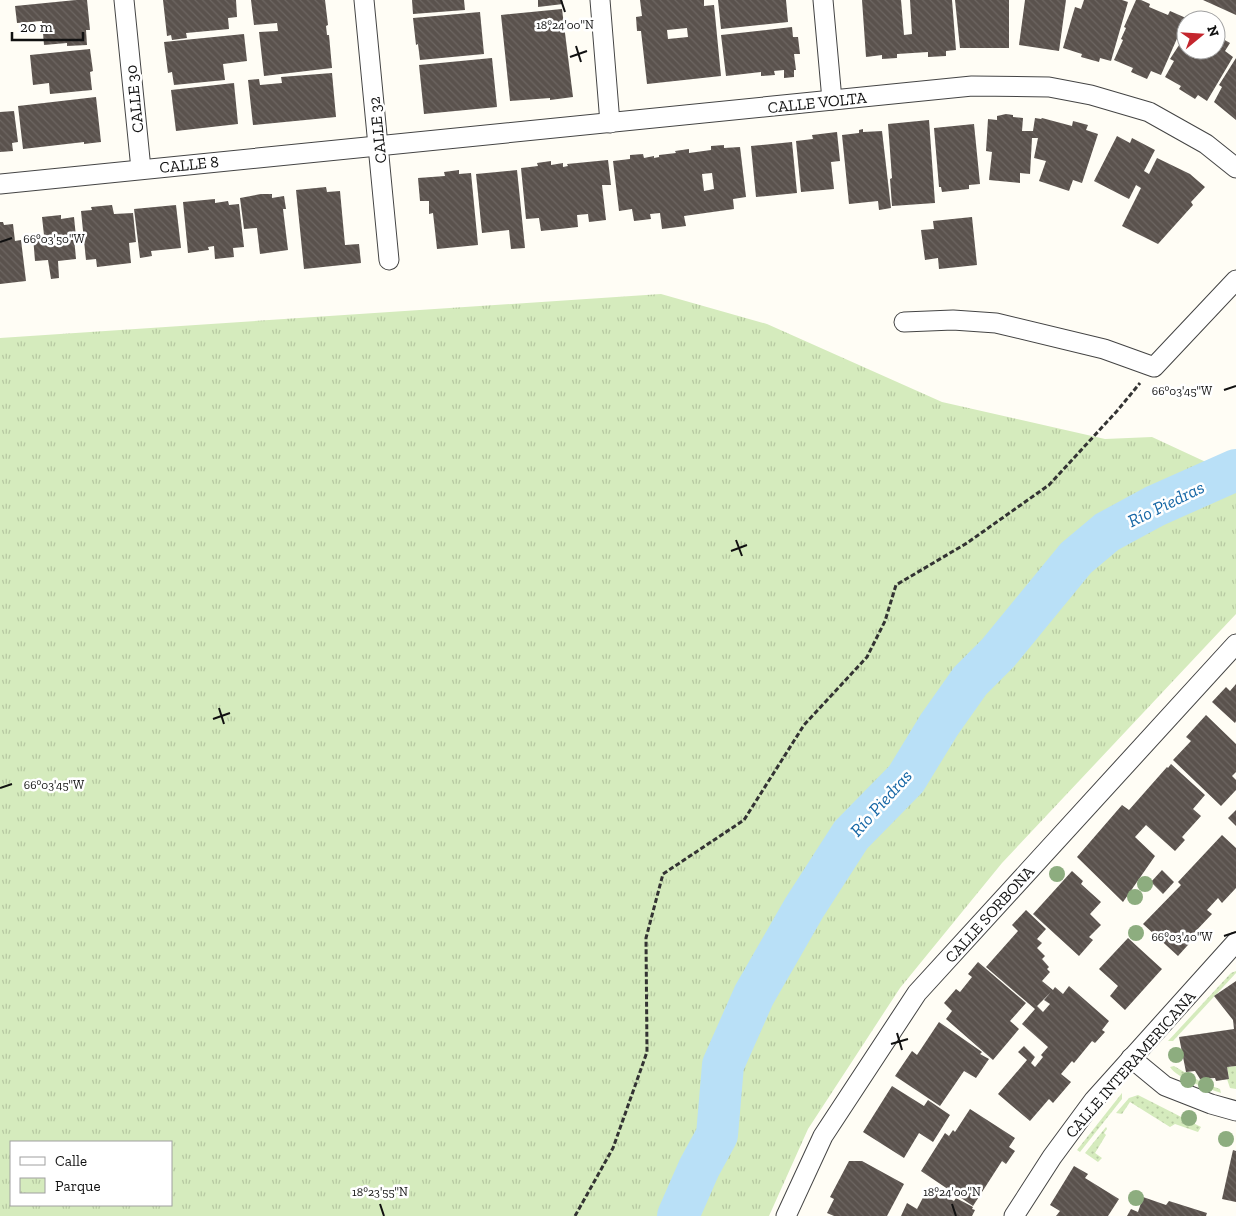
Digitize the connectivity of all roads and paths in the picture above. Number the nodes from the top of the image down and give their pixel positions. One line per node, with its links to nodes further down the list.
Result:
1 (124, 0): 8 (street, CALLE 30)
2 (364, 0): 7 (street, CALLE 32)
3 (600, 0): 6 (street)
4 (823, 0): 5 (street)
5 (832, 100): 6 (street, CALLE VOLTA); 9 (street, CALLE VOLTA)
6 (610, 123): 7 (street, CALLE VOLTA)
7 (379, 146): 8 (street, CALLE 8); 11 (street, CALLE 32)
8 (141, 168): 10 (street, CALLE 8)
9 (1236, 168)
10 (0, 184)
11 (389, 260)
12 (1236, 280): 14 (street)
13 (904, 322): 14 (street)
14 (1154, 367): 19 (path)
15 (1236, 644): 20 (street, CALLE SORBONA)
16 (1236, 942): 17 (street, CALLE INTERAMERICANA)
17 (1131, 1058): 18 (street); 21 (street, CALLE INTERAMERICANA)
18 (1236, 1111)
19 (575, 1216)
20 (786, 1216)
21 (1014, 1216)

